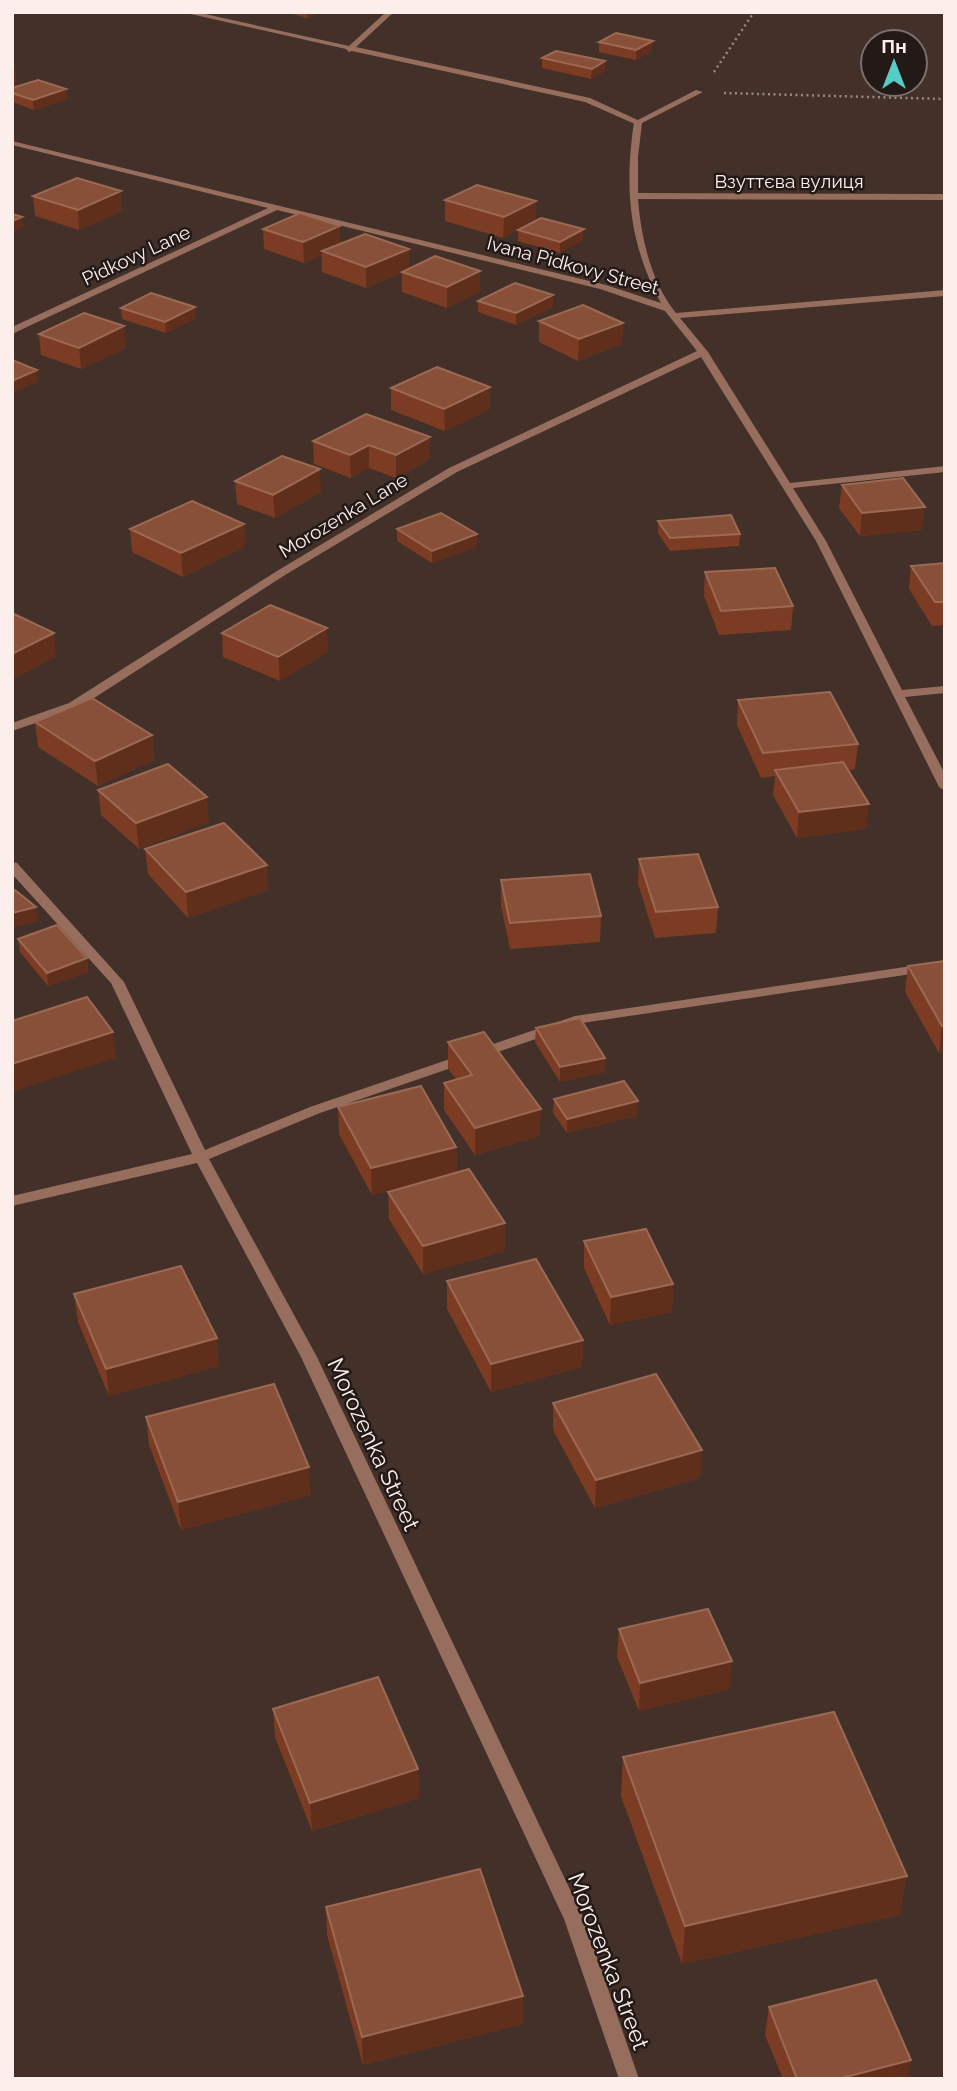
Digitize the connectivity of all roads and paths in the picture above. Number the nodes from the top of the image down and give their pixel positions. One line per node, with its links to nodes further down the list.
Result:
1 (185, 12): 4 (street)
2 (391, 12): 4 (street)
3 (754, 12): 5 (path)
4 (349, 50): 7 (street)
5 (699, 92): 6 (path); 7 (street)
6 (945, 100)
7 (638, 122): 9 (street)
8 (12, 143): 11 (street, Ivana Pidkovy Street)
9 (634, 196): 10 (street, Взуттєва вулиця); 13 (street)
10 (945, 197)
11 (274, 208): 13 (street, Ivana Pidkovy Street); 14 (street, Pidkovy Lane)
12 (945, 293): 13 (street)
13 (671, 313): 15 (street, Ivana Pidkovy Street)
14 (12, 331)
15 (703, 352): 17 (street, Ivana Pidkovy Street); 20 (street, Morozenka Lane)
16 (945, 469): 17 (street)
17 (786, 486): 19 (street, Ivana Pidkovy Street)
18 (945, 689): 19 (street)
19 (898, 694): 21 (street, Ivana Pidkovy Street)
20 (12, 727)
21 (945, 787)
22 (12, 866): 24 (street, Morozenka Street)
23 (945, 965): 24 (street)
24 (201, 1157): 25 (street); 26 (street, Morozenka Street)
25 (12, 1201)
26 (629, 2079)

